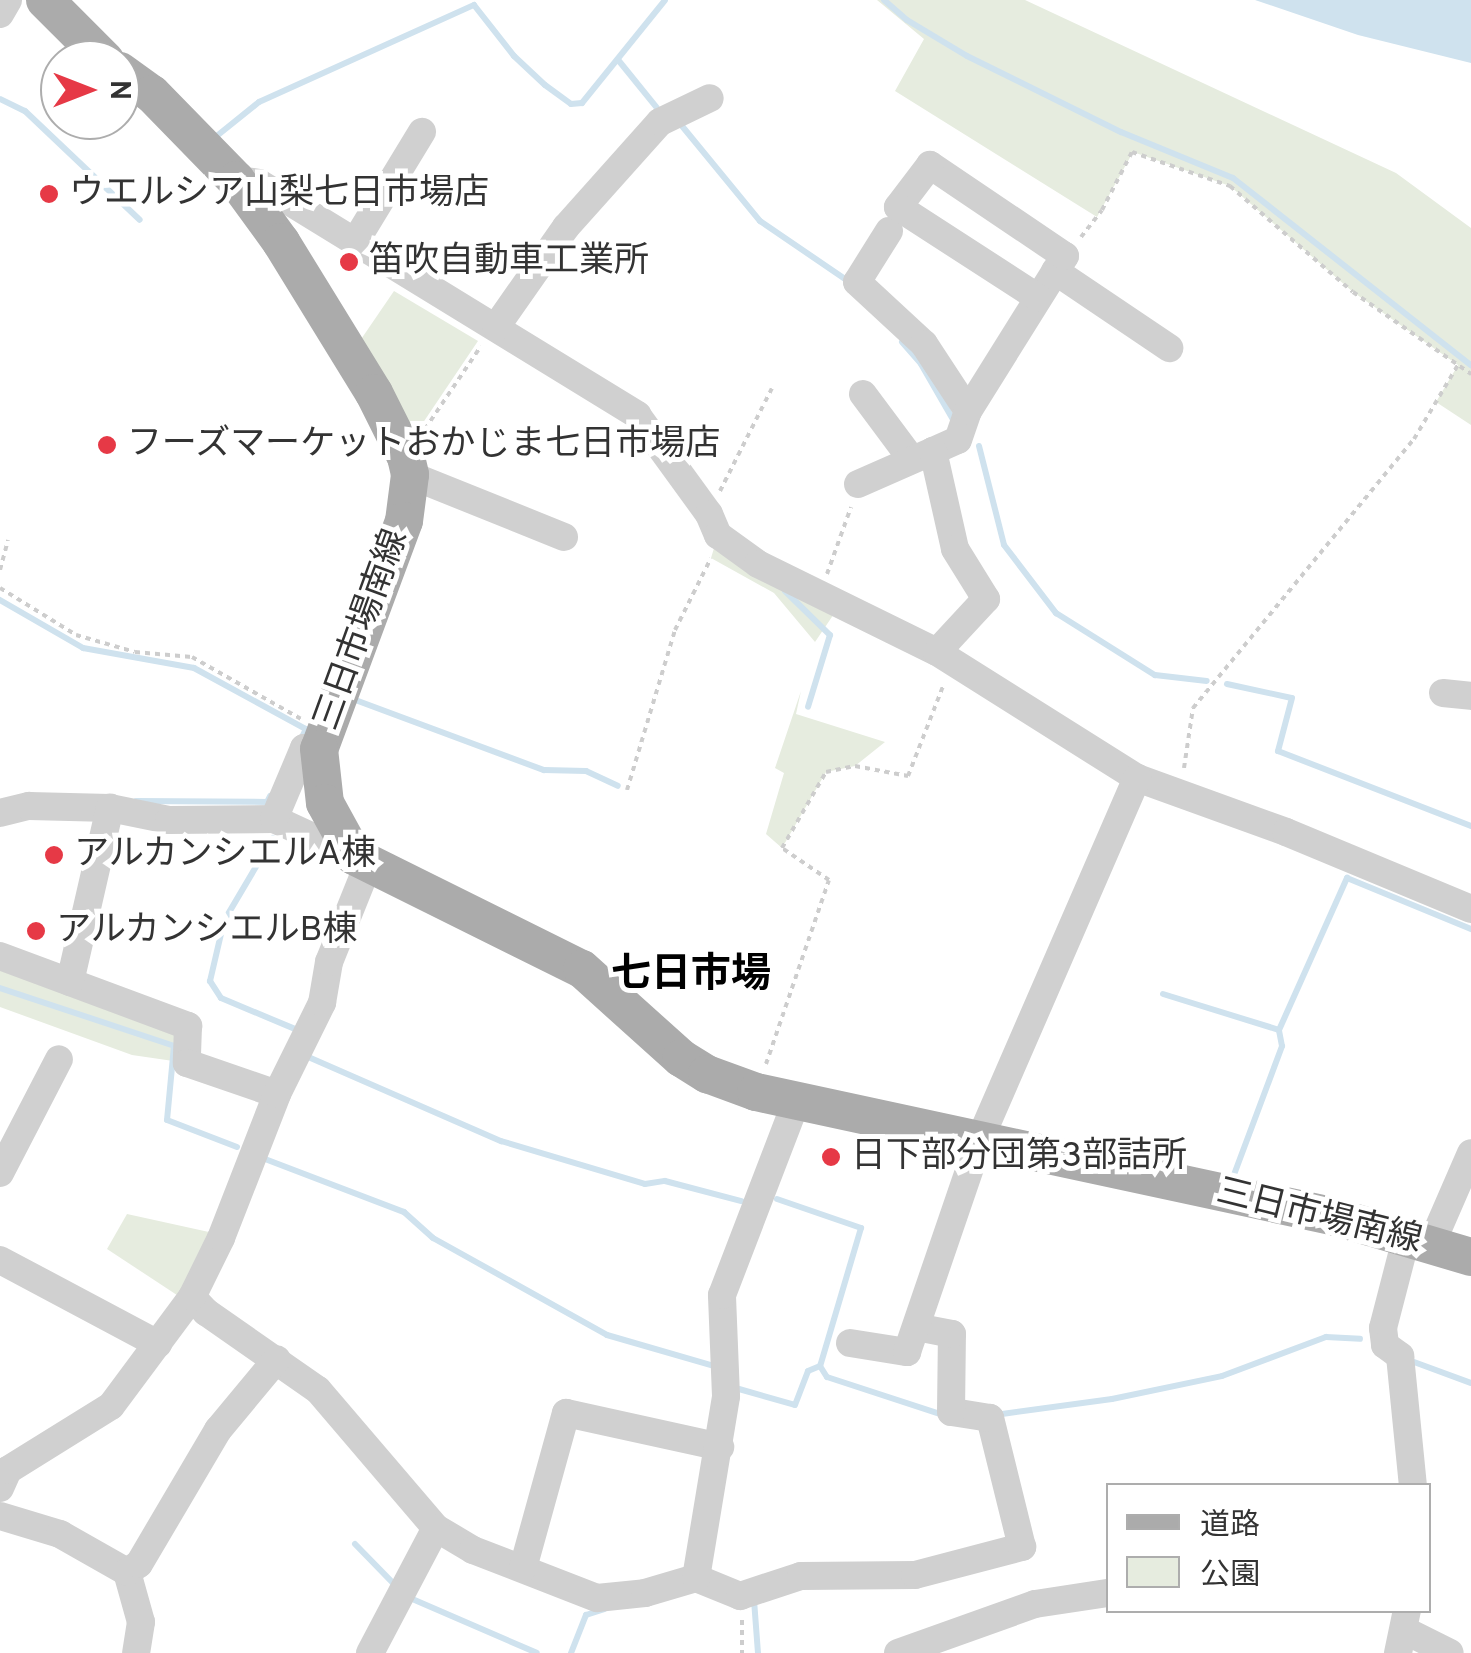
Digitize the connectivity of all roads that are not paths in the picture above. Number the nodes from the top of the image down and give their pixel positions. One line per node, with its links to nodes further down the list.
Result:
1 (8, 0): 3 (street)
2 (46, 0): 4 (main road)
3 (0, 14)
4 (85, 40)
5 (140, 85): 8 (main road)
6 (710, 98): 13 (street)
7 (422, 132): 10 (street)
8 (236, 180): 10 (street); 18 (main road)
9 (889, 232): 16 (street)
10 (355, 242): 13 (street)
11 (1060, 264): 12 (street); 12 (street); 14 (street)
12 (1037, 298): 16 (street)
13 (491, 333): 21 (street)
14 (1168, 348)
15 (863, 394): 17 (street)
16 (968, 411): 17 (street)
17 (922, 454): 19 (street); 21 (street)
18 (408, 466): 20 (street); 22 (main road, 三日市場南線)
19 (858, 484)
20 (564, 536)
21 (945, 659): 23 (street)
22 (321, 740): 26 (street); 27 (main road, 三日市場南線)
23 (1137, 778): 28 (street); 34 (street)
24 (110, 808): 25 (street); 26 (street); 30 (street)
25 (0, 813)
26 (274, 819): 27 (street)
27 (361, 861): 32 (street); 33 (main road, 三日市場南線)
28 (1471, 909)
29 (0, 956): 30 (street)
30 (70, 982): 32 (street)
31 (59, 1059): 36 (street)
32 (277, 1094): 40 (street)
33 (796, 1100): 34 (main road, 三日市場南線); 45 (street)
34 (980, 1139): 37 (main road, 三日市場南線); 41 (street)
35 (1471, 1153): 37 (street)
36 (0, 1173)
37 (1419, 1242): 38 (main road, 三日市場南線); 46 (street)
38 (1471, 1257)
39 (0, 1260): 43 (street)
40 (192, 1297): 43 (street); 44 (street)
41 (917, 1327): 42 (street); 52 (street)
42 (850, 1343)
43 (158, 1344): 47 (street)
44 (277, 1359): 49 (street); 51 (street)
45 (720, 1446): 50 (street); 52 (street)
46 (1413, 1483)
47 (0, 1488)
48 (0, 1516): 51 (street)
49 (436, 1528): 50 (street); 56 (street)
50 (522, 1568): 52 (street)
51 (127, 1572): 55 (street)
52 (696, 1578)
53 (1106, 1594): 57 (street)
54 (1403, 1631): 58 (street)
55 (136, 1653)
56 (370, 1653)
57 (898, 1653)
58 (1450, 1653)

